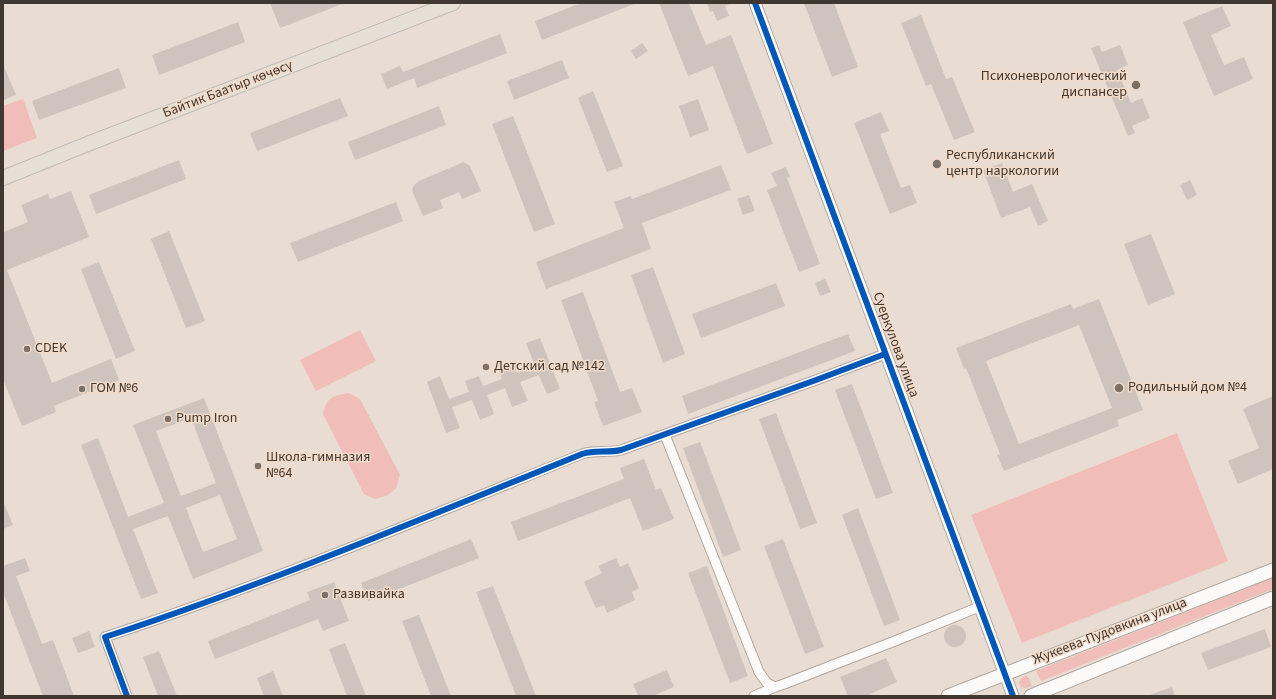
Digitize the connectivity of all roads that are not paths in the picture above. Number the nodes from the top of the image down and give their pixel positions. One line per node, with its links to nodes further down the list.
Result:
1 (453, 3): 3 (main road, Байтик Баатыр көчөсү)
2 (755, 3): 4 (street, Суеркулова улица)
3 (3, 178)
4 (885, 354): 5 (street); 8 (street, Суеркулова улица)
5 (665, 435): 10 (street); 11 (street)
6 (1273, 570): 9 (main road, Жукеева-Пудовкина улица)
7 (1273, 598): 15 (main road, Жукеева-Пудовкина улица)
8 (979, 607): 9 (street, Суеркулова улица); 10 (street)
9 (1004, 674): 13 (main road, Жукеева-Пудовкина улица); 14 (street, Суеркулова улица)
10 (775, 687): 12 (street)
11 (127, 696)
12 (754, 696)
13 (948, 696)
14 (1013, 696)
15 (1031, 696)

